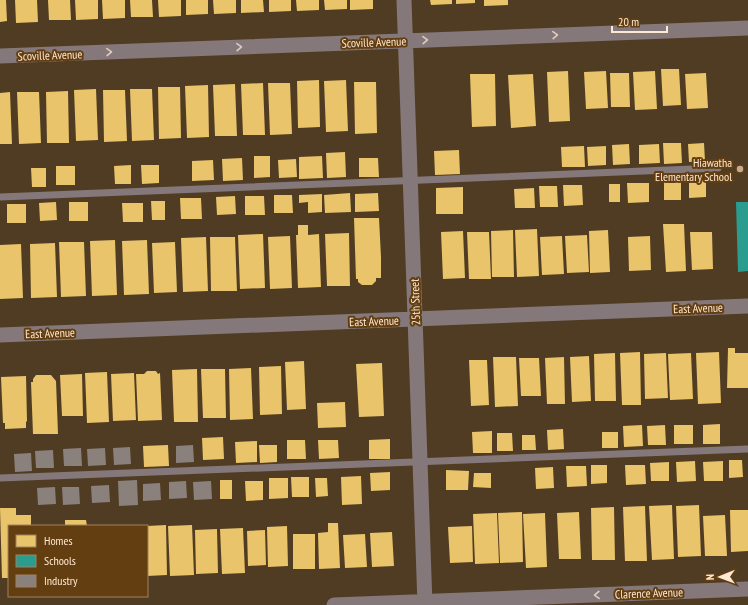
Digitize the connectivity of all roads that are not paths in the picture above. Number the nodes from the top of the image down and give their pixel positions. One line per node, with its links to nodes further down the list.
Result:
1 (404, 0): 3 (street, 25th Street)
2 (748, 28): 3 (street, Scoville Avenue, one-way to 2)
3 (406, 41): 4 (street, Scoville Avenue, one-way to 3); 6 (street, 25th Street)
4 (0, 56)
5 (718, 168): 6 (lane)
6 (410, 181): 7 (lane); 9 (street, 25th Street)
7 (0, 197)
8 (748, 306): 9 (street, East Avenue)
9 (415, 319): 10 (street, East Avenue); 12 (street, 25th Street)
10 (0, 335)
11 (748, 449): 12 (lane)
12 (420, 461): 13 (lane); 15 (street, 25th Street)
13 (0, 478)
14 (748, 589): 15 (street, Clarence Avenue, one-way to 15)
15 (425, 603): 16 (street, Clarence Avenue)
16 (334, 605)

